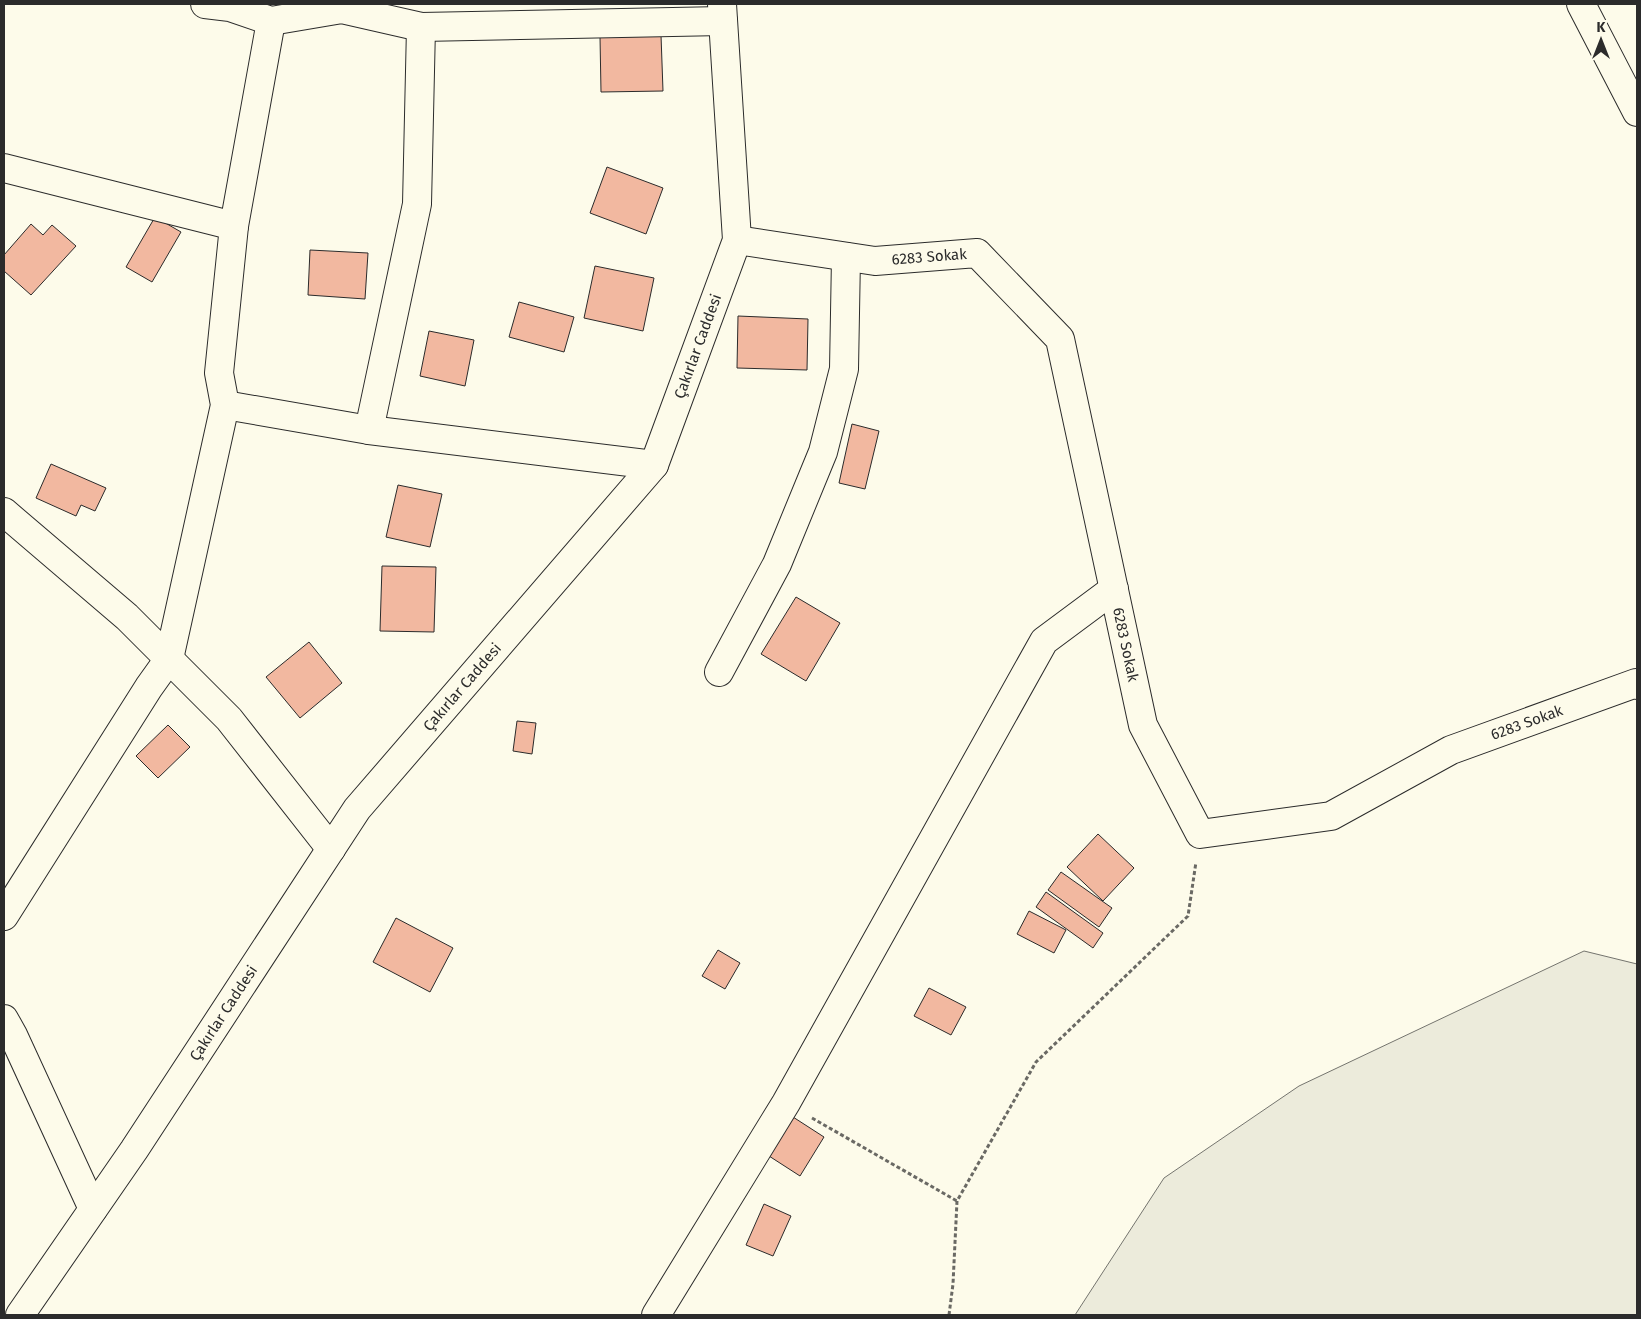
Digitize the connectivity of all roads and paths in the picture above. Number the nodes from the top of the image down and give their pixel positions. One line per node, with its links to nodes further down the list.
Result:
1 (205, 4): 5 (street)
2 (1581, 4): 7 (street)
3 (343, 6): 5 (street); 6 (street)
4 (723, 12): 6 (street); 10 (street, Çakırlar Caddesi)
5 (271, 21): 9 (street)
6 (421, 27): 13 (street)
7 (1637, 112)
8 (4, 168): 9 (street)
9 (234, 226): 12 (street)
10 (737, 240): 11 (street, 6283 Sokak); 14 (street, Çakırlar Caddesi)
11 (846, 257): 16 (street, 6283 Sokak); 18 (street)
12 (226, 405): 13 (street); 17 (street)
13 (369, 430): 14 (street)
14 (654, 465): 21 (street, Çakırlar Caddesi)
15 (4, 512): 17 (street)
16 (1114, 589): 20 (street, 6283 Sokak); 24 (street)
17 (169, 660): 21 (street); 22 (street)
18 (719, 672)
19 (1637, 685): 20 (street, 6283 Sokak)
20 (1200, 834): 25 (path)
21 (331, 849): 26 (street, Çakırlar Caddesi)
22 (4, 916)
23 (4, 1019): 26 (street)
24 (786, 1103): 25 (path); 28 (street)
25 (957, 1201): 29 (path)
26 (93, 1209): 27 (street, Çakırlar Caddesi)
27 (20, 1315)
28 (656, 1315)
29 (949, 1315)

